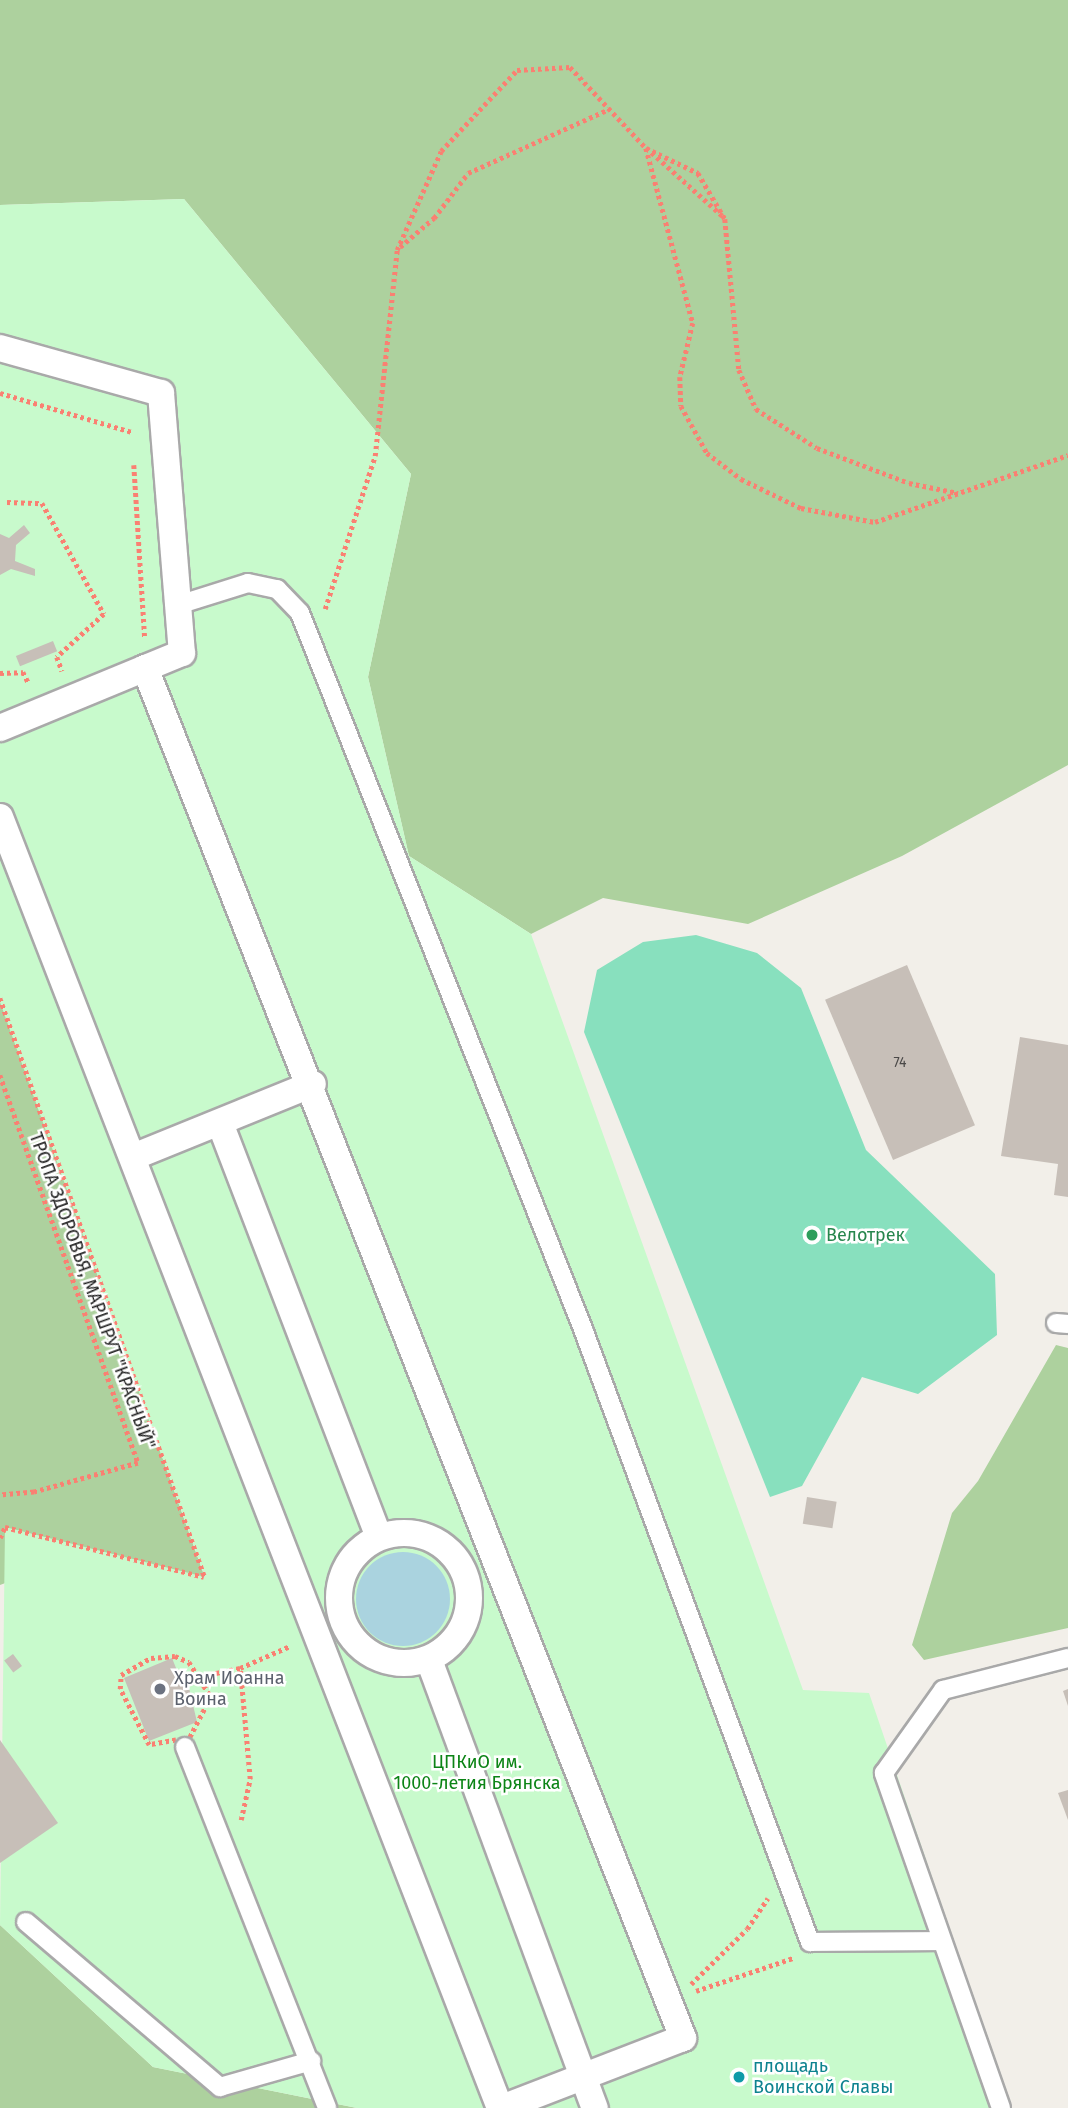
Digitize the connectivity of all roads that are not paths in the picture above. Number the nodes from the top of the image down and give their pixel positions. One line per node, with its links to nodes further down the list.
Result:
1 (0, 348): 2 (street)
2 (178, 605): 3 (street); 18 (lane)
3 (145, 668): 4 (street); 6 (street)
4 (0, 728)
5 (0, 817): 8 (street)
6 (313, 1084): 7 (street); 10 (street)
7 (220, 1123): 8 (street); 9 (street)
8 (133, 1157): 13 (street)
9 (379, 1537): 11 (street); 12 (street)
10 (498, 1560): 11 (street); 20 (street)
11 (465, 1573): 15 (street)
12 (342, 1623): 13 (street); 15 (street)
13 (317, 1634): 22 (street)
14 (1068, 1658): 18 (lane)
15 (429, 1660): 20 (street)
16 (185, 1747): 19 (lane)
17 (26, 1922): 19 (lane)
18 (940, 1941): 24 (lane)
19 (311, 2061): 21 (lane)
20 (582, 2076): 22 (street); 23 (street)
21 (327, 2108)
22 (501, 2108)
23 (595, 2108)
24 (1001, 2108)

